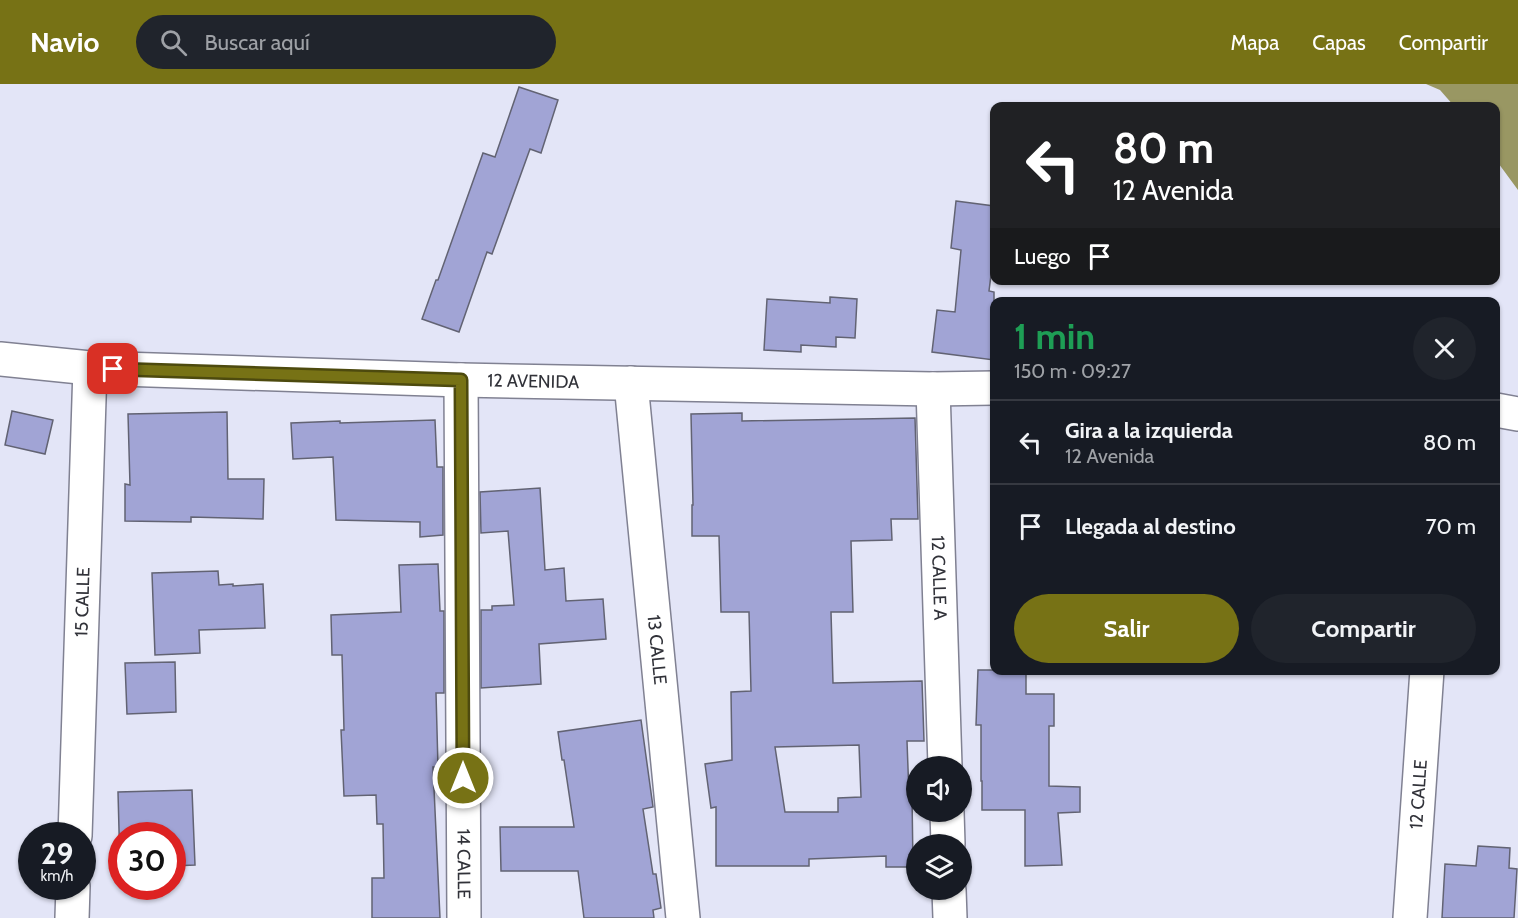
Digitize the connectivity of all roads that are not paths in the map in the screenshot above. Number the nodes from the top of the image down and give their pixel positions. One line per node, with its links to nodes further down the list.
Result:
1 (0, 359): 2 (street, 12 AVENIDA)
2 (90, 368): 3 (street, 12 AVENIDA); 11 (street, 15 CALLE)
3 (461, 380): 4 (street, 12 AVENIDA); 15 (street, 14 CALLE)
4 (631, 383): 6 (street, 12 AVENIDA); 16 (street, 13 CALLE)
5 (990, 388): 6 (street, 12 AVENIDA)
6 (933, 389): 10 (street, 12 CALLE A)
7 (1500, 411): 8 (street)
8 (1518, 414)
9 (1427, 675): 18 (street, 12 CALLE)
10 (945, 756)
11 (75, 822)
12 (73, 900): 14 (street)
13 (949, 900): 17 (street)
14 (72, 918)
15 (464, 918)
16 (683, 918)
17 (950, 918)
18 (1410, 918)

